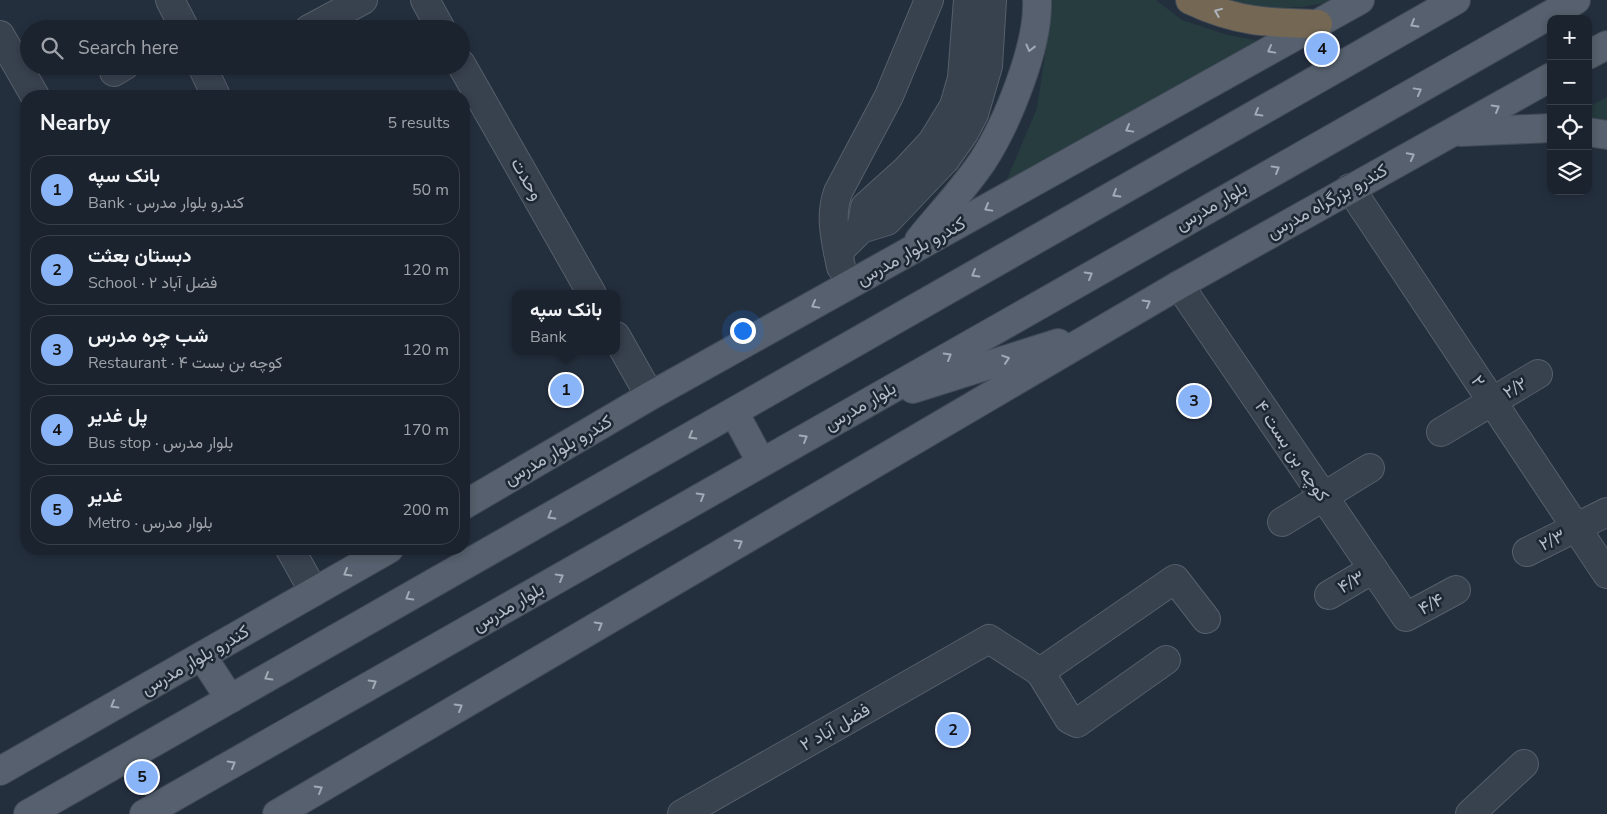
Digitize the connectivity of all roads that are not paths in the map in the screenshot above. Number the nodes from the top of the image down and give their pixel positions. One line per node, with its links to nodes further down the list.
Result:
1 (170, 0): 12 (street)
2 (363, 0): 13 (street)
3 (425, 0): 14 (street)
4 (929, 0): 32 (street)
5 (968, 0): 31 (street)
6 (992, 0): 31 (street)
7 (1037, 0): 33 (main road, one-way to 33)
8 (1190, 0): 15 (highway, one-way to 8)
9 (1360, 0): 15 (main road, کندرو بلوار مدرس)
10 (1456, 0): 43 (main road, one-way to 43)
11 (1576, 0): 42 (main road, بلوار مدرس, one-way to 11)
12 (180, 20)
13 (326, 20)
14 (436, 20)
15 (1318, 24): 33 (main road, کندرو بلوار مدرس, one-way to 33)
16 (0, 35): 19 (street)
17 (1607, 44): 18 (main road)
18 (1592, 53)
19 (20, 70)
20 (23, 75): 24 (street)
21 (206, 75): 25 (street)
22 (467, 75): 36 (street, وحدت)
23 (1547, 79): 27 (main road, کندرو بزرگراه مدرس, one-way to 23)
24 (32, 90)
25 (213, 90)
26 (1547, 128): 27 (main road)
27 (1454, 133): 30 (main road, کندرو بزرگراه مدرس, one-way to 27)
28 (1592, 133): 29 (main road)
29 (1607, 135)
30 (1350, 188): 34 (main road, کندرو بزرگراه مدرس); 41 (street, ۲)
31 (861, 229): 32 (street)
32 (838, 252): 35 (street)
33 (910, 252): 35 (main road, کندرو بلوار مدرس)
34 (1179, 285): 37 (main road, کندرو بزرگراه مدرس, one-way to 34); 47 (street, کوچه بن بست ۴)
35 (844, 288): 40 (main road, کندرو بلوار مدرس, one-way to 40)
36 (590, 290)
37 (1105, 328): 42 (main road, one-way to 37); 72 (main road, one-way to 37)
38 (620, 343): 40 (street)
39 (1538, 374): 41 (street, ۲/۲)
40 (650, 396): 48 (main road, کندرو بلوار مدرس)
41 (1492, 402): 44 (street, ۲/۲); 51 (street, ۲)
42 (860, 406): 45 (main road, بلوار مدرس, one-way to 42)
43 (734, 412): 45 (main road); 65 (main road, one-way to 65)
44 (1441, 432)
45 (761, 462): 68 (main road, بلوار مدرس, one-way to 45)
46 (1370, 468): 47 (street)
47 (1323, 497): 50 (street); 55 (street, کوچه بن بست ۴)
48 (470, 501)
49 (1607, 512): 51 (street, ۲/۳)
50 (1282, 522)
51 (1576, 528): 52 (street, ۲/۳); 56 (street, ۲)
52 (1528, 552)
53 (293, 555): 58 (street)
54 (378, 555): 58 (main road, کندرو بلوار مدرس, one-way to 58)
55 (1373, 569): 59 (street, ۴/۳); 60 (street, کوچه بن بست ۴)
56 (1607, 574)
57 (1456, 590): 60 (street, ۴/۴)
58 (314, 592): 62 (main road, کندرو بلوار مدرس)
59 (1329, 594)
60 (1406, 618)
61 (1206, 619): 64 (street)
62 (202, 656): 65 (main road); 67 (main road, کندرو بلوار مدرس, one-way to 67)
63 (1166, 660): 64 (street)
64 (1040, 672): 73 (street, فضل آباد ۲)
65 (230, 699): 69 (main road)
66 (1524, 764): 74 (street)
67 (0, 771)
68 (206, 779): 70 (main road, بلوار مدرس); 71 (main road)
69 (28, 814)
70 (144, 814)
71 (182, 814)
72 (277, 814)
73 (682, 814)
74 (1470, 814)

